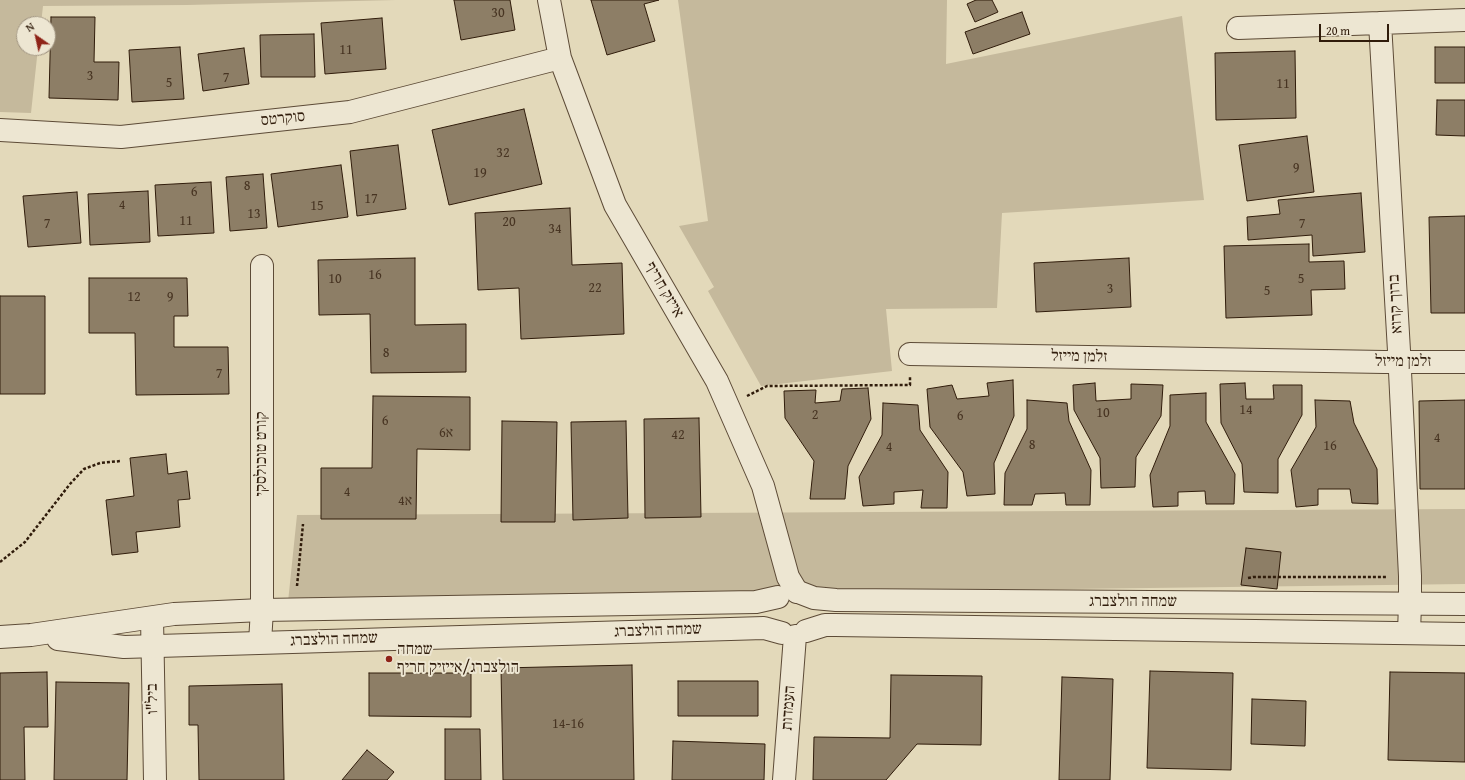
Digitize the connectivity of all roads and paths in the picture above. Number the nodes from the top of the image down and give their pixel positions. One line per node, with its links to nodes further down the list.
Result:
1 (549, 0): 5 (street, אייזק חריף)
2 (1465, 20): 3 (street)
3 (1380, 23): 4 (street); 9 (street, ברוך קרוא)
4 (1238, 28)
5 (560, 58): 6 (street, סוקרטס); 11 (street, אייזק חריף)
6 (0, 130)
7 (262, 266): 17 (street, קורט טוכולסקי)
8 (910, 354): 9 (street, זלמן מייזל); 11 (path)
9 (1399, 362): 10 (street, זלמן מייזל); 15 (street, ברוך קרוא)
10 (1465, 362)
11 (727, 406): 14 (street, אייזק חריף)
12 (121, 461): 13 (path)
13 (0, 562)
14 (790, 591): 15 (street, שמחה הולצברג); 17 (street, שמחה הולצברג); 20 (street); 20 (street)
15 (1410, 604): 16 (street, שמחה הולצברג); 19 (street, ברוך קרוא)
16 (1465, 604)
17 (262, 610): 18 (street, שמחה הולצברג); 24 (street, קורט טוכולסקי)
18 (152, 618): 22 (street, שמחה הולצברג); 25 (street, ביל"ו)
19 (1409, 632): 20 (street, שמחה הולצברג); 21 (street, שמחה הולצברג)
20 (794, 633): 24 (street, שמחה הולצברג); 27 (street, העמדות)
21 (1465, 634)
22 (31, 635): 23 (street, שמחה הולצברג); 25 (street, שמחה הולצברג)
23 (0, 637)
24 (260, 642): 25 (street, שמחה הולצברג)
25 (152, 646): 26 (street, ביל"ו)
26 (155, 780)
27 (784, 780)

